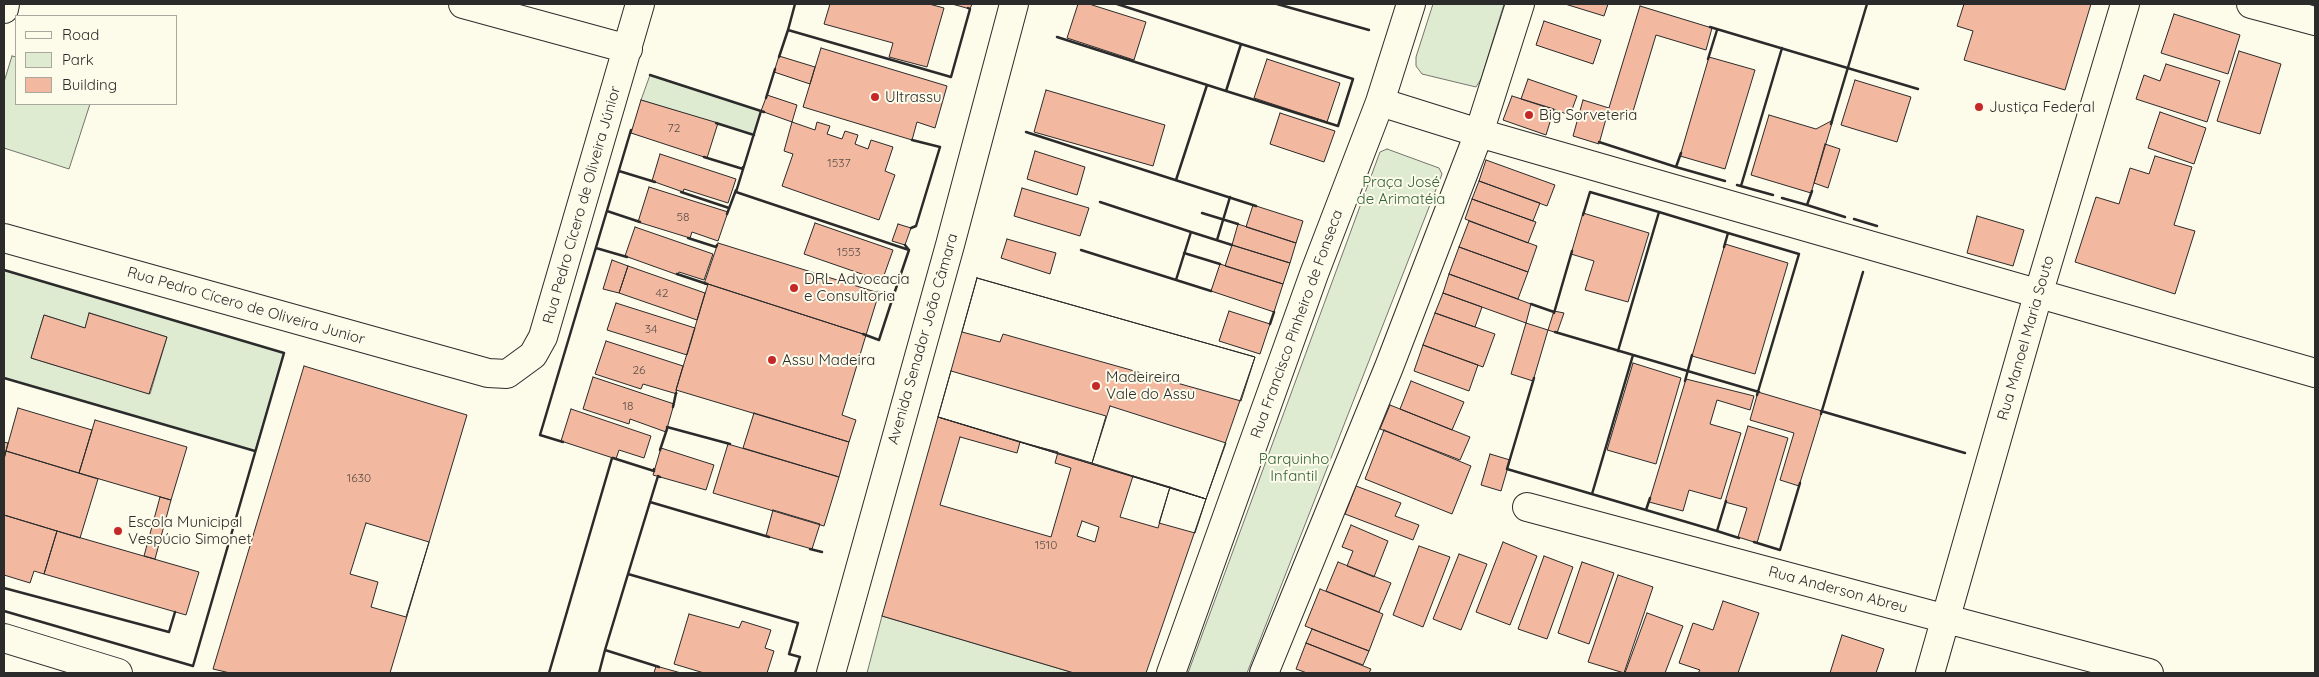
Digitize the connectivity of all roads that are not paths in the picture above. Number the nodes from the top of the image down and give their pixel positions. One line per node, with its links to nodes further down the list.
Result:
1 (5, 4): 9 (street)
2 (463, 4): 11 (street)
3 (640, 4): 11 (street, Rua Pedro Cícero de Oliveira Júnior)
4 (1014, 4): 22 (street, Avenida Senador João Câmara)
5 (1411, 4): 12 (street, Rua Francisco Pinheiro de Fonseca)
6 (1520, 4): 13 (street)
7 (2125, 4): 15 (street, Rua Manoel Maria Souto)
8 (2251, 4): 10 (street)
9 (4, 9)
10 (2315, 21)
11 (628, 49): 16 (street, Rua Pedro Cícero de Oliveira Júnior)
12 (1380, 102): 13 (street); 23 (street, Rua Francisco Pinheiro de Fonseca)
13 (1479, 133): 15 (street); 24 (street)
14 (4, 238): 16 (street, Rua Pedro Cícero de Oliveira Junior)
15 (2038, 295): 17 (street); 19 (street, Rua Manoel Maria Souto)
16 (488, 373)
17 (2315, 373)
18 (1526, 507): 19 (street, Rua Anderson Abreu)
19 (1946, 620): 25 (street, Rua Manoel Maria Souto); 26 (street, Rua Anderson Abreu)
20 (4, 638): 21 (street)
21 (118, 673)
22 (831, 673)
23 (1171, 673)
24 (1264, 673)
25 (1930, 673)
26 (2149, 673)

